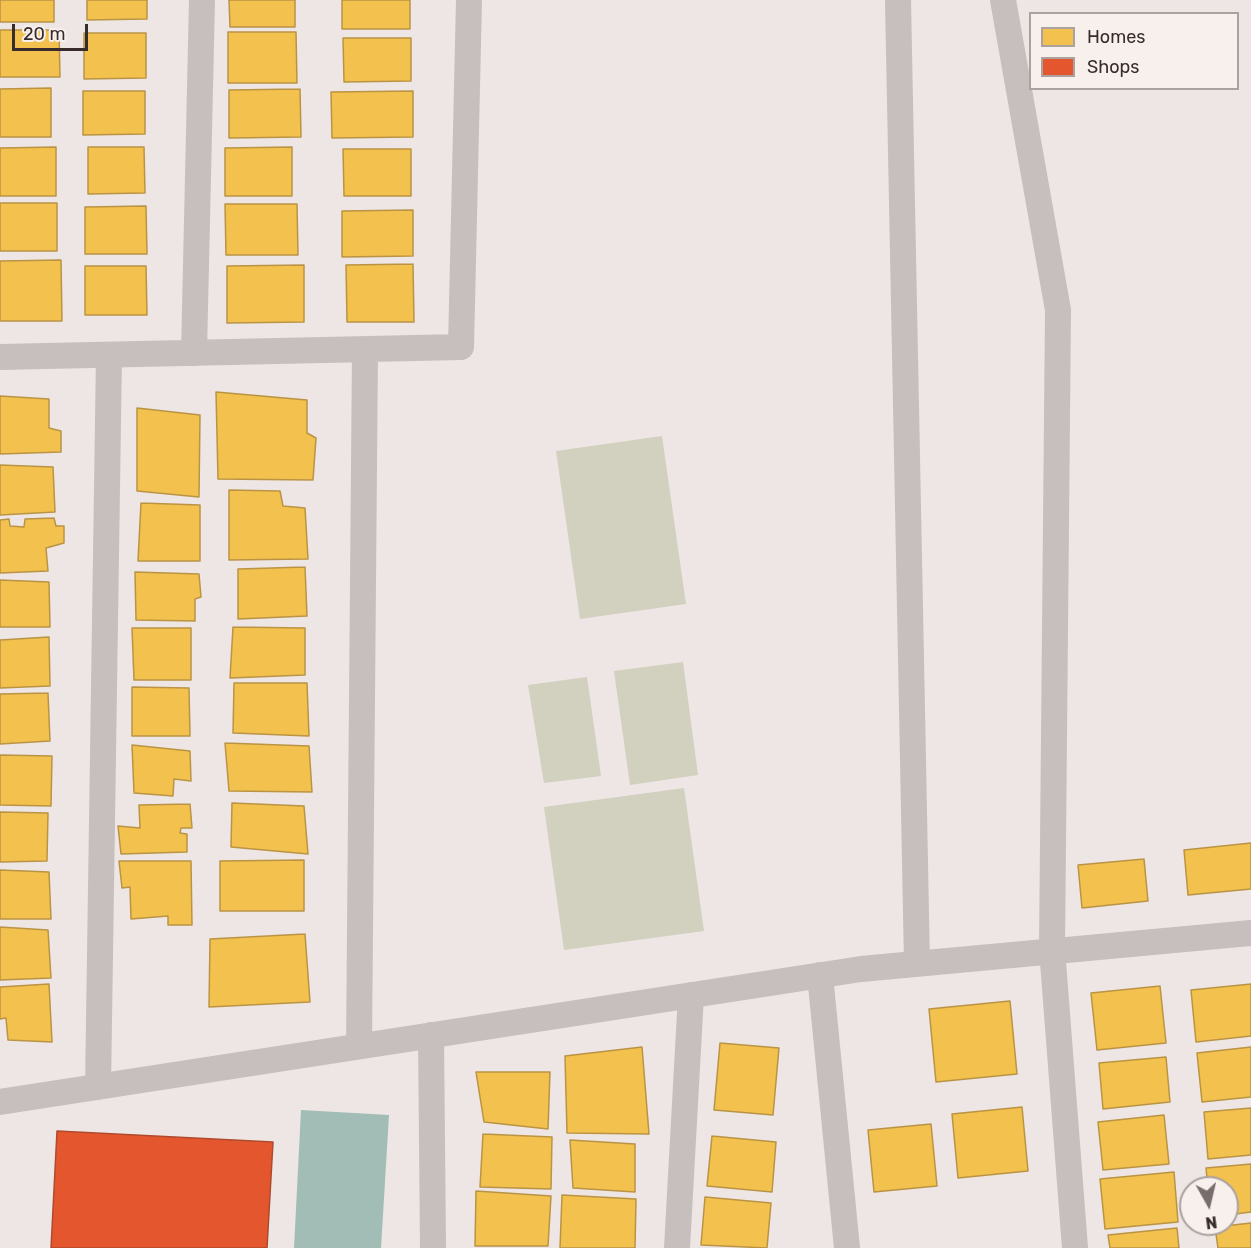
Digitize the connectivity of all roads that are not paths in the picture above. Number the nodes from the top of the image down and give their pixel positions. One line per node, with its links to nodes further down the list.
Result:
1 (202, 0): 6 (street)
2 (469, 0): 5 (street)
3 (898, 0): 11 (street)
4 (1003, 0): 10 (street)
5 (365, 350): 6 (street); 15 (street)
6 (194, 353): 7 (street)
7 (109, 354): 8 (street); 16 (street)
8 (0, 357)
9 (1251, 933): 10 (street)
10 (1052, 950): 11 (street); 21 (street)
11 (917, 963): 12 (street)
12 (820, 975): 13 (street); 20 (street)
13 (691, 995): 14 (street); 19 (street)
14 (431, 1035): 15 (street); 18 (street)
15 (359, 1046): 16 (street)
16 (98, 1087): 17 (street)
17 (0, 1102)
18 (433, 1248)
19 (677, 1248)
20 (847, 1248)
21 (1075, 1248)

